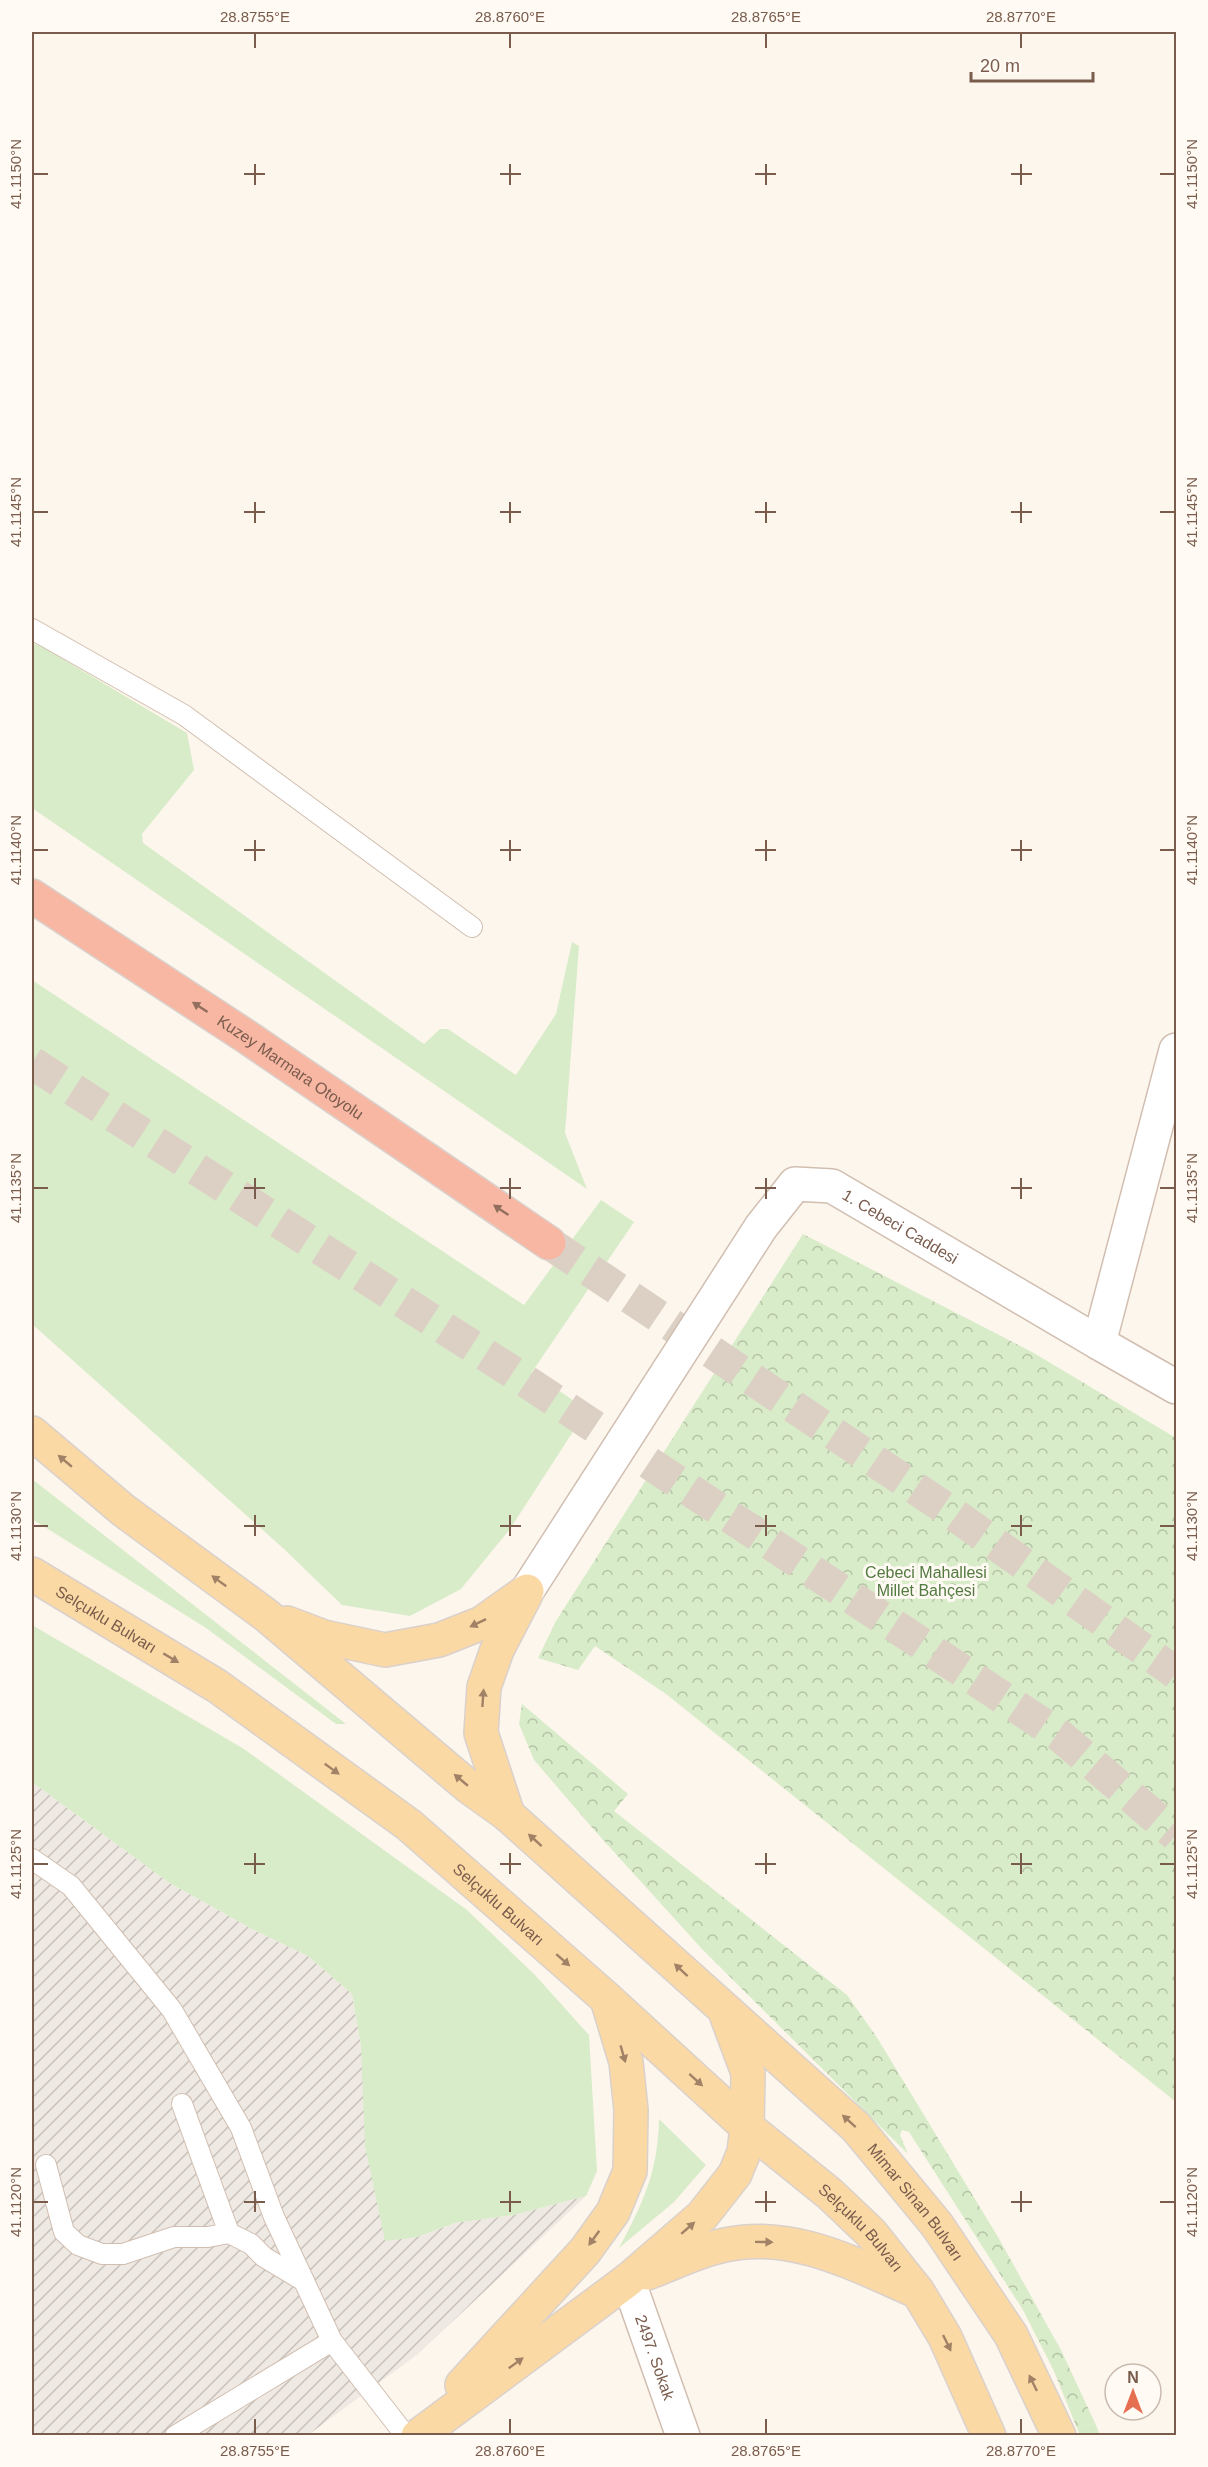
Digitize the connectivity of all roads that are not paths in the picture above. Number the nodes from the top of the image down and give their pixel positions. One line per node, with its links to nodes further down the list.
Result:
1 (32, 629): 3 (lane)
2 (32, 896): 5 (highway, Kuzey Marmara Otoyolu, one-way to 2)
3 (472, 927)
4 (1176, 1050): 6 (street)
5 (549, 1243)
6 (1100, 1343): 7 (street); 10 (street, 1. Cebeci Caddesi)
7 (1176, 1387)
8 (32, 1433): 11 (main road, one-way to 8)
9 (32, 1574): 14 (main road, Selçuklu Bulvarı, one-way to 14)
10 (527, 1592): 11 (main road, one-way to 11); 12 (main road, one-way to 10)
11 (266, 1615): 12 (main road, one-way to 11)
12 (508, 1815): 15 (main road, one-way to 12)
13 (32, 1859): 21 (lane)
14 (606, 1998): 17 (main road, Selçuklu Bulvarı, one-way to 17); 26 (main road, one-way to 26)
15 (724, 2009): 17 (main road); 29 (main road, Mimar Sinan Bulvarı, one-way to 15)
16 (182, 2104): 19 (lane)
17 (747, 2127): 20 (main road, one-way to 17); 22 (main road, Selçuklu Bulvarı)
18 (46, 2165): 19 (lane)
19 (229, 2234): 21 (lane)
20 (628, 2280): 22 (main road, one-way to 22); 26 (main road, one-way to 20); 27 (street, 2497. Sokak)
21 (304, 2281): 23 (lane)
22 (918, 2292): 28 (main road, one-way to 28)
23 (332, 2341): 24 (lane); 25 (lane)
24 (175, 2436)
25 (406, 2436)
26 (417, 2436)
27 (683, 2436)
28 (989, 2436)
29 (1059, 2436)

